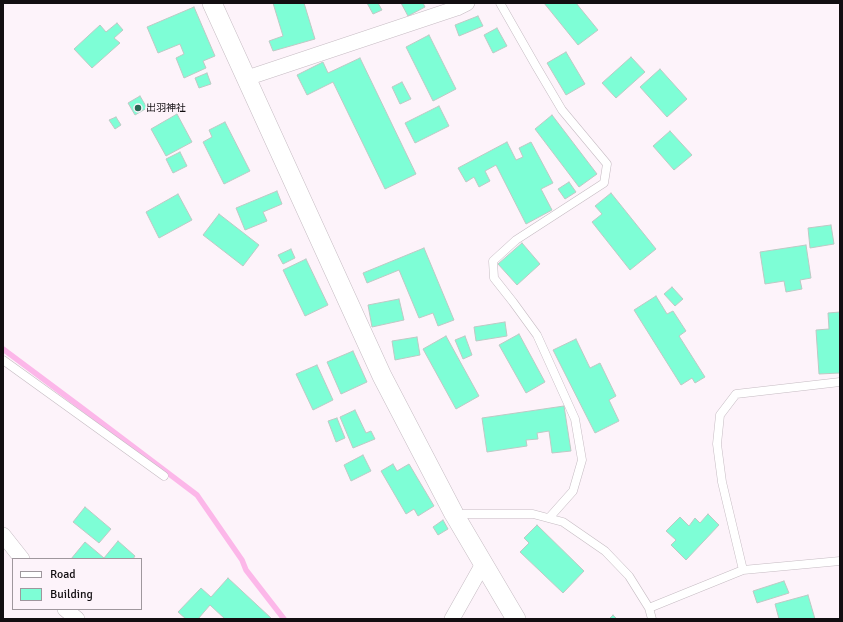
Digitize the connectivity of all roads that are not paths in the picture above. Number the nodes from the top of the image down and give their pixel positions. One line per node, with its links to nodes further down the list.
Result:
1 (212, 3): 4 (street)
2 (467, 3): 4 (street)
3 (500, 3): 9 (lane)
4 (247, 78): 8 (street)
5 (3, 360): 7 (lane)
6 (840, 382): 14 (lane)
7 (164, 476)
8 (454, 514): 9 (lane); 13 (street)
9 (549, 518): 15 (lane)
10 (3, 535): 11 (street)
11 (21, 558)
12 (840, 560): 14 (lane)
13 (483, 564): 18 (street); 19 (street)
14 (743, 570): 15 (lane)
15 (649, 608): 20 (lane)
16 (66, 610): 17 (street)
17 (77, 619)
18 (452, 619)
19 (516, 619)
20 (652, 619)

